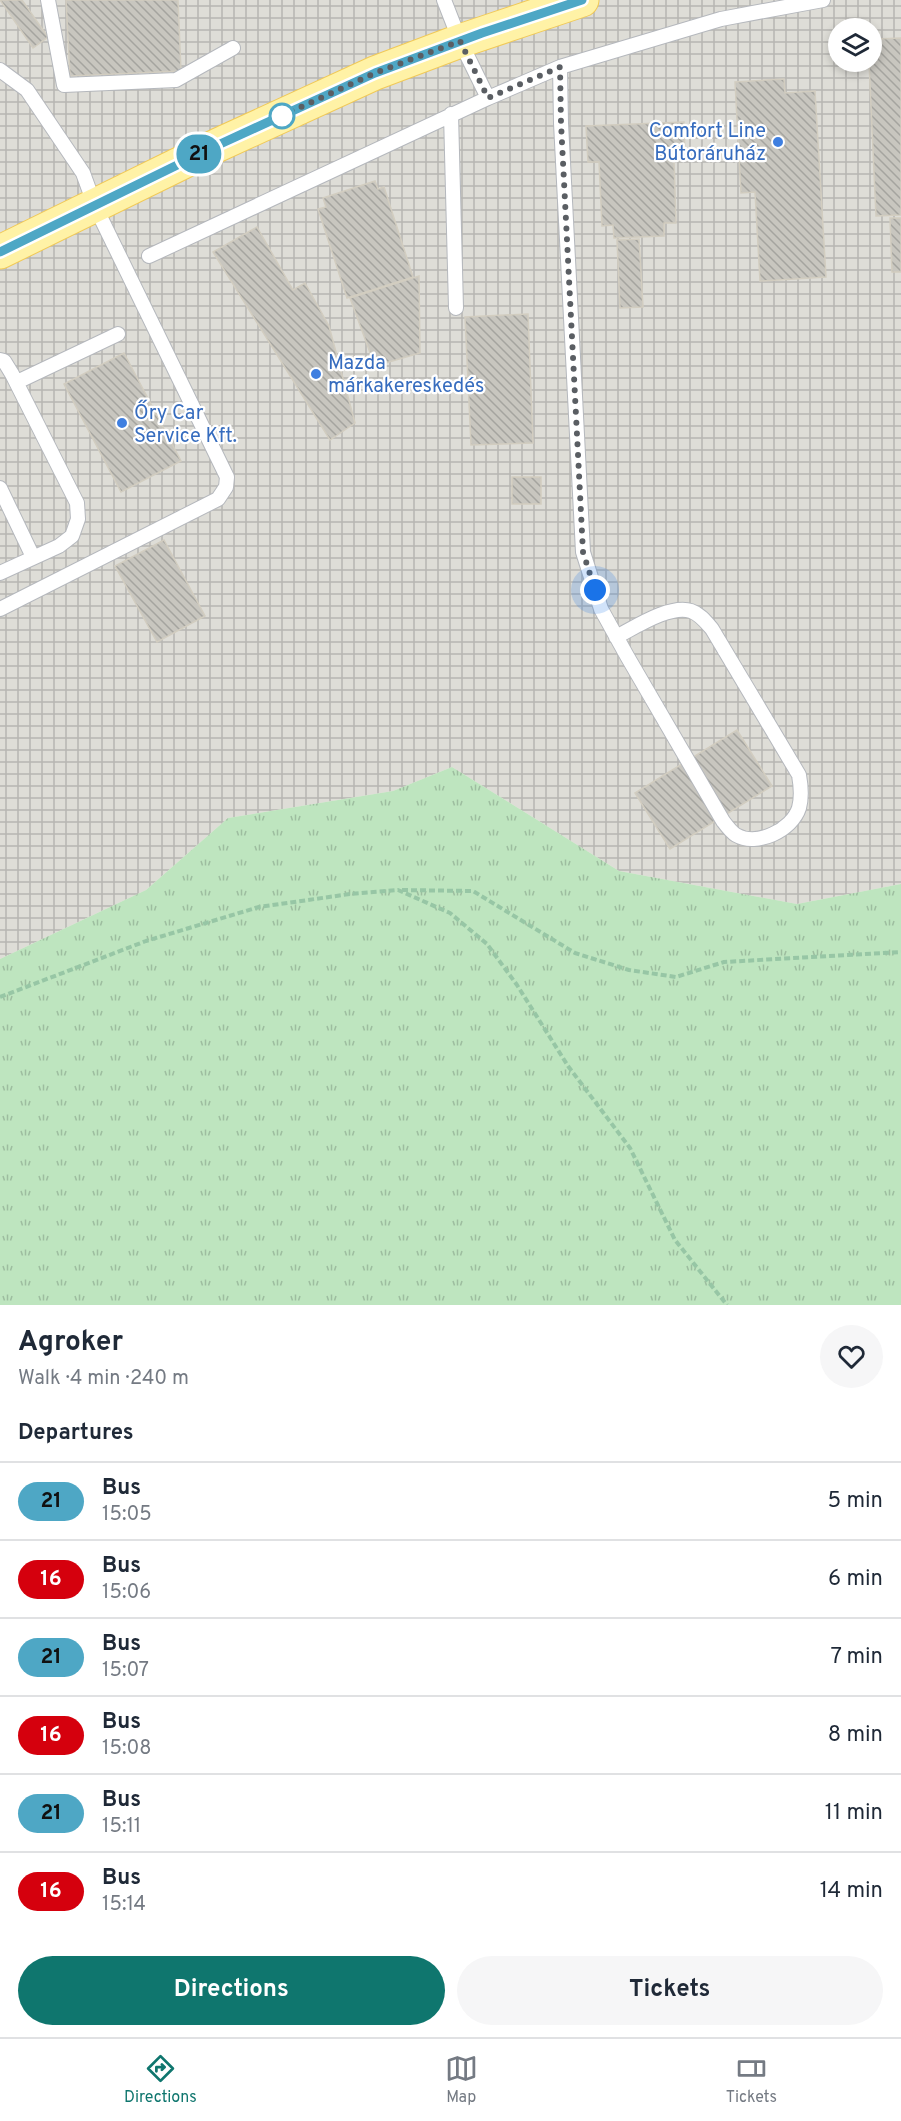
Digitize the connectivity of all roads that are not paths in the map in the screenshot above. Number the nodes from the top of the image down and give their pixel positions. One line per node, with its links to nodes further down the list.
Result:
1 (48, 0): 6 (lane)
2 (444, 0): 5 (lane)
3 (582, 0): 5 (main road)
4 (823, 0): 7 (lane)
5 (460, 41): 9 (lane); 11 (main road)
6 (233, 48)
7 (560, 67): 9 (lane); 22 (lane)
8 (0, 70): 11 (lane)
9 (488, 98): 10 (lane)
10 (451, 114): 13 (lane); 14 (lane)
11 (94, 206): 12 (main road); 21 (lane)
12 (0, 252)
13 (149, 256)
14 (456, 308)
15 (118, 334): 17 (lane)
16 (0, 360): 17 (lane)
17 (17, 382): 19 (lane)
18 (0, 488): 19 (lane)
19 (33, 557): 20 (lane)
20 (0, 573)
21 (0, 609)
22 (616, 637): 22 (lane)

